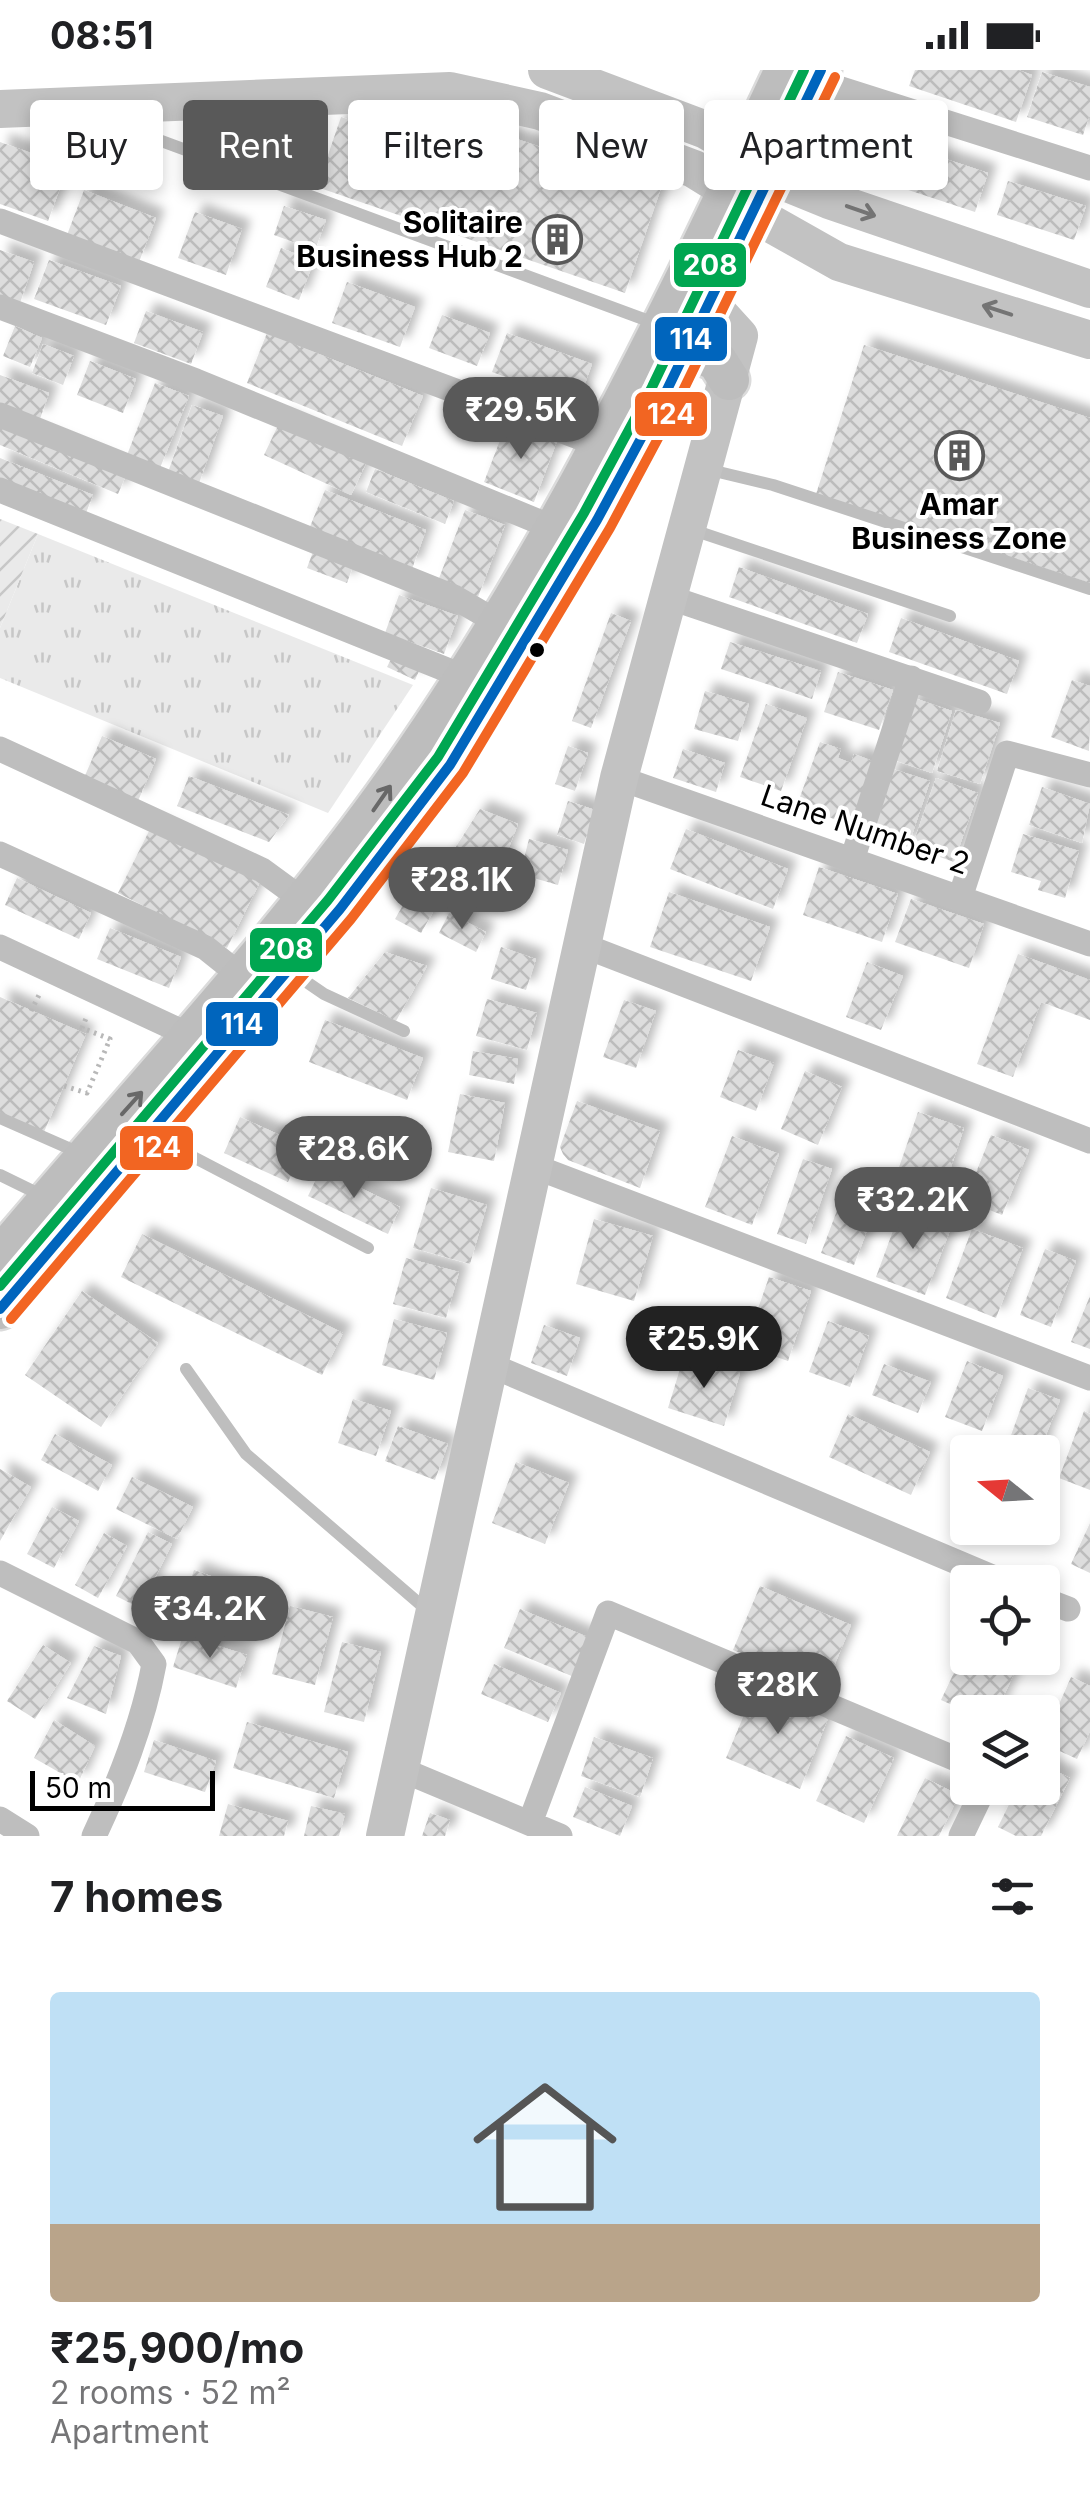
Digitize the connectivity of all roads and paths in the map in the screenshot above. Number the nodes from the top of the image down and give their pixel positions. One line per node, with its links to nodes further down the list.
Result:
1 (546, 70): 7 (street)
2 (808, 74): 3 (main road); 9 (street)
3 (794, 100)
4 (163, 102): 12 (street)
5 (30, 108): 6 (street)
6 (0, 109)
7 (704, 129)
8 (163, 142): 17 (lane)
9 (1090, 168)
10 (746, 190): 12 (main road)
11 (825, 190): 14 (street, one-way to 14)
12 (740, 201): 15 (main road); 17 (main road); 18 (street, one-way to 12)
13 (0, 222): 21 (street)
14 (1090, 289)
15 (710, 302): 17 (main road); 19 (street)
16 (0, 306): 24 (street)
17 (674, 337): 19 (main road); 21 (main road); 43 (main road)
18 (1090, 340)
19 (729, 380): 22 (street)
20 (0, 415): 29 (street)
21 (600, 445): 24 (main road)
22 (704, 469): 25 (street); 26 (lane)
23 (0, 490): 30 (street)
24 (554, 528): 29 (main road)
25 (688, 529): 27 (street); 28 (lane)
26 (1090, 589)
27 (668, 597): 31 (street); 35 (street)
28 (950, 616)
29 (496, 622): 30 (main road)
30 (462, 676): 39 (main road, one-way to 30)
31 (911, 678): 32 (street); 37 (street)
32 (979, 702)
33 (0, 749): 39 (street)
34 (1090, 775): 38 (street)
35 (618, 778): 37 (street, Lane Number 2); 41 (street)
36 (0, 854): 44 (street)
37 (852, 860): 38 (street, Lane Number 2)
38 (960, 898): 40 (street, Lane Number 2)
39 (303, 900): 44 (main road)
40 (1090, 944)
41 (582, 945): 51 (street); 53 (street)
42 (0, 947): 47 (street)
43 (289, 970): 46 (lane); 50 (main road)
44 (241, 976): 47 (main road)
45 (82, 1028): 48 (path)
46 (404, 1031)
47 (191, 1036): 52 (main road, one-way to 47)
48 (64, 1086)
49 (0, 1118): 52 (lane)
50 (151, 1134): 55 (main road); 56 (lane)
51 (1090, 1141)
52 (85, 1156): 55 (main road)
53 (533, 1166): 59 (street); 61 (street)
54 (0, 1175): 55 (lane)
55 (64, 1206): 57 (main road); 58 (main road)
56 (368, 1248)
57 (0, 1257)
58 (0, 1309)
59 (490, 1365): 62 (street); 66 (street)
60 (186, 1370): 66 (lane)
61 (1090, 1378)
62 (964, 1565)
63 (0, 1572): 73 (street)
64 (1060, 1607): 65 (street)
65 (1068, 1610)
66 (434, 1616): 68 (street)
67 (950, 1756): 71 (street)
68 (400, 1769): 71 (street); 74 (street)
69 (976, 1805): 76 (street)
70 (0, 1819): 72 (street)
71 (530, 1824): 75 (street)
72 (27, 1836)
73 (94, 1836)
74 (385, 1836)
75 (560, 1836)
76 (960, 1836)

